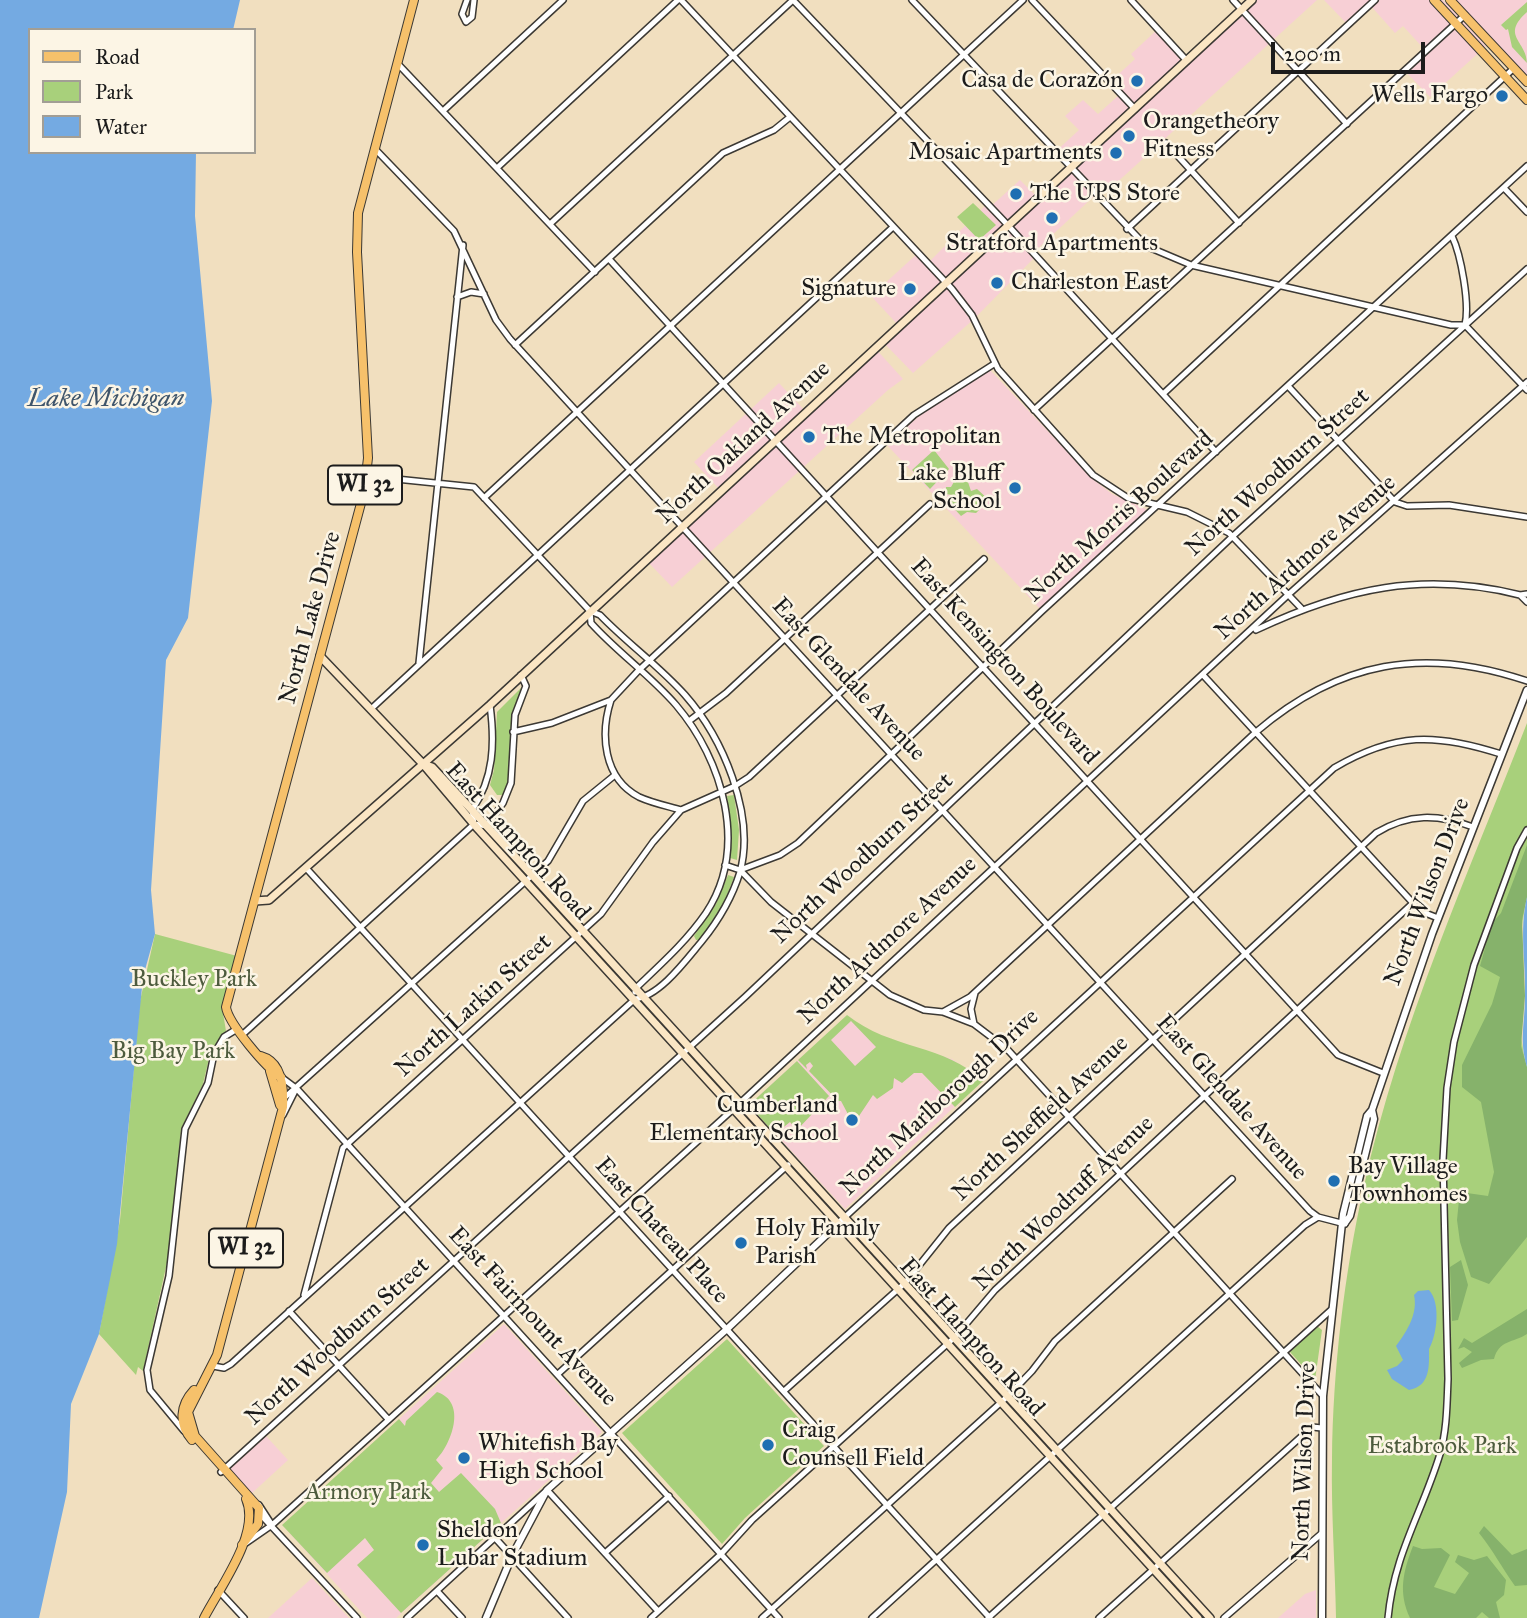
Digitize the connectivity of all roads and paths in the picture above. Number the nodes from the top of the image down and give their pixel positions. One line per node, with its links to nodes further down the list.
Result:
1 (414, 0): 22 (main road, North Lake Drive / WI 32)
2 (467, 0): 3 (street)
3 (474, 0)
4 (563, 0): 29 (street)
5 (680, 0): 19 (street); 36 (street)
6 (793, 0): 19 (street); 30 (street)
7 (912, 0): 20 (street)
8 (1023, 0): 20 (street)
9 (1032, 0): 28 (street)
10 (1131, 0): 21 (street)
11 (1233, 0): 16 (street)
12 (1252, 0): 16 (main road, North Oakland Avenue)
13 (1375, 0): 24 (street)
14 (1434, 0): 18 (main road)
15 (1450, 0): 17 (main road)
16 (1242, 9): 21 (main road, North Oakland Avenue); 24 (street)
17 (1465, 15): 18 (street); 23 (main road)
18 (1455, 23): 25 (main road); 32 (street)
19 (733, 55): 31 (street); 43 (street)
20 (964, 55): 30 (street); 37 (street)
21 (1187, 61): 28 (main road, North Oakland Avenue)
22 (398, 64): 29 (street); 34 (main road, North Lake Drive / WI 32)
23 (1514, 68): 25 (street); 26 (main road)
24 (1298, 71): 32 (street); 39 (street)
25 (1505, 77): 27 (main road); 54 (street)
26 (1527, 82)
27 (1527, 100)
28 (1135, 109): 37 (main road, North Oakland Avenue)
29 (444, 110): 36 (street)
30 (900, 113): 38 (street); 44 (street)
31 (790, 117): 38 (street); 49 (street)
32 (1347, 124): 42 (street)
33 (1166, 143): 39 (street)
34 (376, 150): 48 (street, East Glendale Avenue); 73 (main road, North Lake Drive / WI 32)
35 (1527, 166): 40 (street, North Morris Boulevard)
36 (498, 167): 43 (street)
37 (1070, 168): 44 (main road, North Oakland Avenue); 46 (street)
38 (839, 169): 45 (street); 58 (street)
39 (1190, 170): 42 (street); 46 (street)
40 (1504, 188): 41 (street); 47 (street, North Morris Boulevard)
41 (1527, 212)
42 (1240, 223): 50 (street)
43 (550, 224): 52 (street)
44 (1008, 226): 53 (main road, North Oakland Avenue); 60 (street)
45 (893, 227): 53 (street); 63 (street)
46 (1127, 229): 50 (street)
47 (1452, 236): 57 (street, North Morris Boulevard); 59 (street)
48 (463, 245): 55 (street, East Glendale Avenue); 56 (street)
49 (609, 259): 52 (street); 58 (street, East Kensington Boulevard)
50 (1191, 265): 54 (street); 60 (street)
51 (1527, 270): 59 (street, North Woodburn Street)
52 (595, 272): 61 (street)
53 (946, 283): 62 (street); 69 (main road, North Oakland Avenue)
54 (1282, 285): 57 (street); 66 (street)
55 (484, 295): 56 (street); 61 (street, East Glendale Avenue)
56 (457, 297): 74 (street)
57 (1374, 307): 59 (street); 64 (street, North Morris Boulevard)
58 (670, 325): 63 (street, East Kensington Boulevard); 68 (street)
59 (1465, 325): 65 (street); 70 (street, North Woodburn Street)
60 (1111, 338): 66 (street); 67 (street)
61 (515, 345): 68 (street, East Glendale Avenue)
62 (994, 364): 67 (street); 75 (street)
63 (724, 382): 69 (street, East Kensington Boulevard); 72 (street)
64 (1289, 386): 70 (street); 71 (street, North Morris Boulevard)
65 (1526, 386): 77 (street, North Ardmore Avenue)
66 (1163, 394): 71 (street)
67 (1034, 410): 79 (street)
68 (577, 411): 72 (street, East Glendale Avenue); 76 (street)
69 (776, 440): 75 (street, East Kensington Boulevard); 81 (main road, North Oakland Avenue)
70 (1339, 441): 77 (street); 82 (street, North Woodburn Street)
71 (1216, 452): 79 (street, North Morris Boulevard)
72 (630, 469): 81 (street, East Glendale Avenue); 84 (street)
73 (367, 477): 74 (street); 96 (main road, North Lake Drive / WI 32)
74 (437, 482): 76 (street); 98 (street)
75 (828, 496): 83 (street, East Kensington Boulevard); 86 (street)
76 (484, 498): 84 (street)
77 (1395, 502): 80 (street); 87 (street, North Ardmore Avenue)
78 (930, 504): 83 (street)
79 (1158, 505): 82 (street); 99 (street, North Morris Boulevard)
80 (1527, 517)
81 (683, 526): 86 (street, East Glendale Avenue); 93 (main road, North Oakland Avenue)
82 (1233, 536): 87 (street); 111 (street, North Woodburn Street)
83 (879, 552): 92 (street, East Kensington Boulevard); 95 (street)
84 (536, 555): 93 (street); 98 (street)
85 (984, 559): 92 (street, North Larkin Street)
86 (734, 582): 95 (street, East Glendale Avenue); 97 (street)
87 (1289, 594): 91 (street); 94 (street, North Ardmore Avenue)
88 (1527, 594): 89 (street)
89 (1520, 596): 90 (street); 91 (street)
90 (1527, 602)
91 (1301, 608): 94 (street)
92 (930, 609): 99 (street, East Kensington Boulevard); 105 (street, North Larkin Street)
93 (590, 611): 97 (street); 100 (street); 101 (main road, North Oakland Avenue)
94 (1249, 634): 102 (street, North Ardmore Avenue)
95 (786, 638): 105 (street, East Glendale Avenue); 109 (street)
96 (320, 656): 108 (main road); 137 (main road, North Lake Drive / WI 32)
97 (648, 661): 100 (street); 109 (street)
98 (419, 663): 108 (street)
99 (984, 666): 111 (street, East Kensington Boulevard); 114 (street, North Morris Boulevard)
100 (638, 671): 106 (street); 110 (street)
101 (521, 675): 107 (main road, North Oakland Avenue); 112 (street)
102 (1203, 675): 113 (street); 118 (street, North Ardmore Avenue)
103 (1527, 681): 113 (street)
104 (1527, 690): 115 (street, North Wilson Drive)
105 (839, 695): 114 (street, East Glendale Avenue); 119 (street, North Larkin Street)
106 (611, 699): 112 (street); 117 (street)
107 (489, 705): 116 (main road, North Oakland Avenue); 123 (street)
108 (371, 709): 116 (main road)
109 (701, 714): 110 (street); 119 (street)
110 (689, 721): 121 (street)
111 (1035, 722): 118 (street, East Kensington Boulevard); 122 (street, North Woodburn Street)
112 (513, 732): 126 (street)
113 (1256, 732): 120 (street); 129 (street)
114 (891, 753): 122 (street, East Glendale Avenue); 134 (street, North Morris Boulevard)
115 (1501, 754): 120 (street, North Marlborough Drive); 127 (street, North Wilson Drive)
116 (423, 764): 123 (main road, East Hampton Road); 125 (main road, East Hampton Road); 133 (main road, North Oakland Avenue)
117 (615, 775): 124 (street); 135 (street)
118 (1087, 780): 129 (street, East Kensington Boulevard); 132 (street, North Ardmore Avenue)
119 (735, 786): 121 (street, North Larkin Street); 134 (street)
120 (1309, 789): 130 (street); 136 (street, North Marlborough Drive)
121 (721, 792): 124 (street, North Larkin Street); 131 (street)
122 (942, 808): 132 (street, East Glendale Avenue); 142 (street, North Woodburn Street)
123 (472, 810): 125 (street); 126 (main road, East Hampton Road)
124 (681, 810): 143 (street, North Larkin Street)
125 (474, 824): 126 (street); 135 (main road, East Hampton Road); 141 (street)
126 (487, 827): 135 (main road, East Hampton Road)
127 (1473, 827): 130 (street, North Sheffield Avenue); 139 (street, North Wilson Drive)
128 (1527, 830): 244 (street)
129 (1141, 838): 136 (street, East Kensington Boulevard); 140 (street)
130 (1361, 847): 138 (street); 144 (street, North Sheffield Avenue)
131 (725, 865): 134 (street); 148 (street)
132 (995, 866): 140 (street, East Glendale Avenue); 145 (street, North Ardmore Avenue)
133 (306, 868): 137 (main road, North Oakland Avenue); 141 (street, East Chateau Place)
134 (740, 870): 142 (street); 150 (street)
135 (529, 878): 143 (main road, East Hampton Road); 147 (street)
136 (1194, 895): 144 (street, East Kensington Boulevard); 146 (street, North Marlborough Drive)
137 (255, 901): 155 (main road, North Lake Drive / WI 32)
138 (1413, 903): 139 (street); 152 (street, North Woodruff Avenue)
139 (1438, 918): 161 (street, North Wilson Drive)
140 (1049, 925): 146 (street, East Glendale Avenue); 149 (street)
141 (360, 927): 147 (street, East Chateau Place); 155 (street)
142 (811, 932): 145 (street); 158 (street, North Woodburn Street)
143 (580, 934): 148 (main road, East Hampton Road); 151 (main road, East Hampton Road); 157 (street, North Larkin Street)
144 (1245, 952): 152 (street, East Kensington Boulevard); 156 (street, North Sheffield Avenue)
145 (870, 981): 153 (street); 166 (street, North Ardmore Avenue)
146 (1101, 981): 156 (street, East Glendale Avenue); 159 (street, North Marlborough Drive)
147 (412, 985): 157 (street, East Chateau Place); 163 (street)
148 (636, 988): 150 (main road, East Hampton Road); 151 (street)
149 (975, 992): 153 (street); 154 (street)
150 (644, 998): 151 (street); 158 (main road, East Hampton Road)
151 (635, 999): 158 (main road, East Hampton Road); 165 (street)
152 (1297, 1009): 161 (street, East Kensington Boulevard); 164 (street, North Woodruff Avenue)
153 (943, 1012): 154 (street)
154 (974, 1024): 159 (street)
155 (240, 1032): 160 (main road, WI 32); 198 (street)
156 (1153, 1038): 164 (street, East Glendale Avenue); 168 (street, North Sheffield Avenue)
157 (463, 1040): 165 (street, East Chateau Place); 169 (street, North Larkin Street)
158 (687, 1050): 166 (main road, East Hampton Road); 170 (street, North Woodburn Street)
159 (1017, 1059): 168 (street); 177 (street, North Marlborough Drive)
160 (274, 1069): 162 (main road, WI 32); 167 (main road, WI 32)
161 (1383, 1073): 178 (street, North Wilson Drive)
162 (281, 1077): 163 (street, East Fairmount Avenue); 167 (main road, WI 32)
163 (296, 1090): 167 (street); 167 (street); 169 (street, East Fairmount Avenue)
164 (1205, 1095): 172 (street, North Woodruff Avenue); 176 (street, East Glendale Avenue)
165 (520, 1102): 170 (street, East Chateau Place); 174 (street)
166 (737, 1105): 171 (main road, East Hampton Road); 175 (street, North Ardmore Avenue)
167 (281, 1108): 191 (main road, WI 32)
168 (1069, 1116): 172 (street); 182 (street, North Sheffield Avenue)
169 (347, 1144): 174 (street, East Fairmount Avenue); 184 (street, North Larkin Street)
170 (570, 1156): 175 (street, East Chateau Place); 180 (street, North Woodburn Street)
171 (791, 1163): 177 (main road, East Hampton Road); 181 (street)
172 (1121, 1173): 179 (street); 189 (street, North Woodruff Avenue)
173 (1232, 1179): 179 (street)
174 (404, 1206): 180 (street, East Fairmount Avenue); 184 (street)
175 (620, 1211): 181 (street, East Chateau Place); 187 (street, North Ardmore Avenue)
176 (1318, 1217): 178 (street); 183 (street)
177 (842, 1220): 182 (main road, East Hampton Road); 188 (street, North Marlborough Drive)
178 (1345, 1224): 185 (street, North Wilson Drive)
179 (1174, 1232): 183 (street); 196 (street)
180 (455, 1261): 187 (street, East Fairmount Avenue); 192 (street, North Woodburn Street)
181 (674, 1270): 188 (street, East Chateau Place); 193 (street)
182 (902, 1286): 189 (main road, East Hampton Road); 194 (street, North Sheffield Avenue)
183 (1229, 1293): 190 (street); 204 (street)
184 (303, 1297): 186 (street)
185 (1331, 1310): 190 (street); 195 (street, North Wilson Drive)
186 (289, 1311): 191 (street); 192 (street)
187 (504, 1315): 193 (street, East Fairmount Avenue); 199 (street, North Ardmore Avenue)
188 (727, 1329): 194 (street, East Chateau Place); 202 (street, North Marlborough Drive)
189 (952, 1340): 196 (main road, East Hampton Road); 203 (street, North Woodruff Avenue)
190 (1283, 1352): 195 (street); 211 (street)
191 (213, 1366): 197 (main road, WI 32)
192 (338, 1366): 199 (street); 205 (street, North Woodburn Street)
193 (559, 1373): 202 (street, East Fairmount Avenue)
194 (784, 1391): 203 (street, East Chateau Place)
195 (1323, 1396): 200 (street, North Wilson Drive)
196 (1005, 1398): 204 (main road, East Hampton Road); 210 (street)
197 (185, 1412): 198 (street); 201 (main road); 205 (main road)
198 (172, 1414): 201 (street)
199 (388, 1419): 213 (street, North Ardmore Avenue)
200 (1322, 1428): 215 (street, North Wilson Drive); 222 (street)
201 (185, 1432): 205 (main road)
202 (612, 1432): 206 (street, North Marlborough Drive); 207 (street, East Fairmount Avenue)
203 (834, 1447): 210 (street, East Chateau Place); 219 (street, North Woodruff Avenue)
204 (1055, 1453): 211 (main road, East Hampton Road); 221 (street)
205 (223, 1470): 208 (main road); 209 (main road)
206 (547, 1490): 216 (street); 218 (street); 220 (street, North Marlborough Drive)
207 (669, 1496): 218 (street); 219 (street, East Fairmount Avenue)
208 (246, 1499): 212 (main road); 214 (main road)
209 (258, 1504): 212 (main road); 213 (street)
210 (887, 1505): 221 (street, East Chateau Place); 225 (street)
211 (1107, 1510): 222 (main road, East Hampton Road); 238 (street)
212 (260, 1514): 213 (street); 214 (main road)
213 (272, 1525): 214 (street); 217 (street, North Ardmore Avenue); 229 (street)
214 (251, 1531): 217 (main road)
215 (1321, 1534): 242 (street); 243 (street, North Wilson Drive)
216 (496, 1539): 220 (street); 224 (street)
217 (242, 1545): 223 (main road)
218 (605, 1553): 226 (street)
219 (722, 1554): 225 (street, East Fairmount Avenue); 226 (street, North Woodruff Avenue)
220 (512, 1556): 232 (street, North Marlborough Drive); 233 (street)
221 (937, 1559): 237 (street); 238 (street, East Chateau Place)
222 (1156, 1565): 239 (street); 240 (main road, East Hampton Road); 241 (main road, East Hampton Road)
223 (218, 1590): 227 (main road); 228 (street)
224 (437, 1591): 230 (street); 231 (street)
225 (771, 1609): 235 (street); 236 (street, East Fairmount Avenue)
226 (658, 1611): 234 (street, North Woodruff Avenue)
227 (204, 1618)
228 (244, 1618)
229 (357, 1618)
230 (407, 1618)
231 (462, 1618)
232 (486, 1618)
233 (568, 1618)
234 (651, 1618)
235 (762, 1618)
236 (779, 1618)
237 (872, 1618)
238 (989, 1618)
239 (1099, 1618)
240 (1198, 1618)
241 (1210, 1618)
242 (1224, 1618)
243 (1322, 1618)
244 (1388, 1618)

